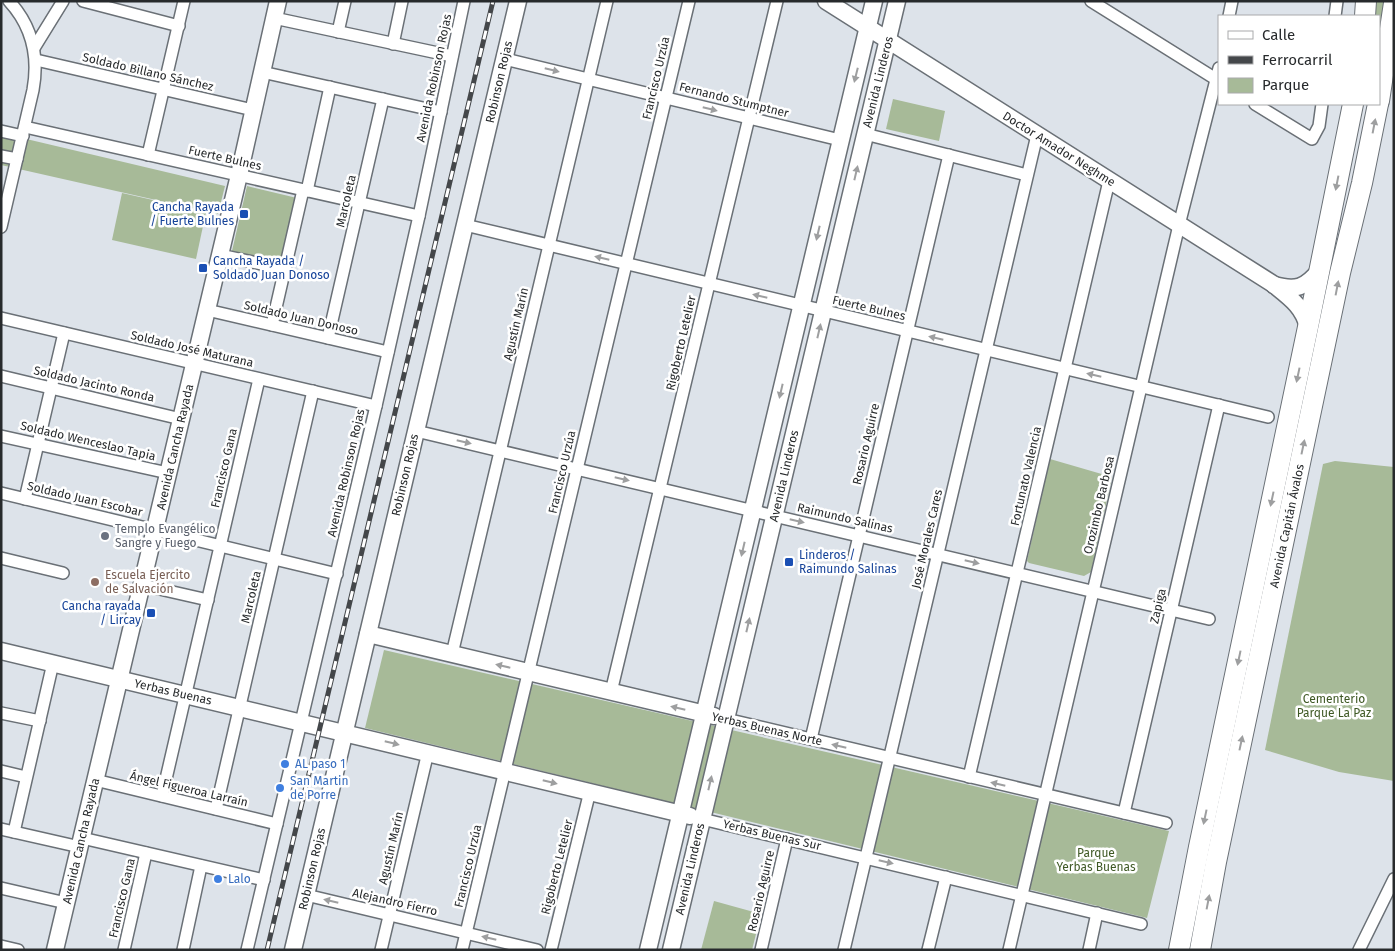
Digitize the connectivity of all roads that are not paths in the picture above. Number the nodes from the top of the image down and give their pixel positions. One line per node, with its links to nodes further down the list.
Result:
1 (3, 1): 22 (street)
2 (9, 1): 33 (street)
3 (63, 1): 33 (street)
4 (83, 1): 28 (street)
5 (184, 1): 28 (street)
6 (278, 1): 27 (street, Avenida Cancha Rayada)
7 (345, 1): 30 (street)
8 (402, 1): 32 (street)
9 (464, 1): 34 (street, Avenida Robinson Rojas)
10 (518, 1): 35 (street, Robinson Rojas)
11 (607, 1): 39 (street, Agustín Marín)
12 (689, 1): 43 (street, Francisco Urzúa)
13 (777, 1): 51 (street, Rigoberto Letelier)
14 (826, 1): 23 (street, Doctor Amador Neghme)
15 (874, 1): 29 (street, Avenida Linderos)
16 (897, 1): 31 (street, Avenida Linderos)
17 (1091, 1): 38 (street)
18 (1232, 1): 24 (street)
19 (1337, 1): 25 (street)
20 (1366, 1): 26 (highway)
21 (1394, 3): 42 (highway, Avenida Capitán Ávalos)
22 (1, 5)
23 (845, 7): 29 (street, Doctor Amador Neghme)
24 (1229, 15)
25 (1335, 15)
26 (1365, 15)
27 (274, 18): 30 (street); 37 (street, Avenida Cancha Rayada)
28 (178, 26): 41 (street)
29 (868, 28): 31 (street, Doctor Amador Neghme); 56 (street, Avenida Linderos, one-way to 56)
30 (338, 32): 32 (street)
31 (888, 41): 54 (street, Avenida Linderos); 55 (street, Doctor Amador Neghme)
32 (393, 44): 34 (street)
33 (34, 48): 36 (street)
34 (452, 56): 50 (street, Avenida Robinson Rojas)
35 (505, 59): 39 (street, Fernando Stumptner, one-way to 39); 69 (street, Robinson Rojas)
36 (36, 60): 41 (street, Soldado Billano Sánchez); 53 (street)
37 (262, 72): 40 (street); 49 (street, Avenida Cancha Rayada)
38 (1218, 76): 68 (street, Orozimbo Barbosa)
39 (588, 79): 43 (street, Fernando Stumptner); 71 (street, Agustín Marín)
40 (330, 87): 44 (street); 64 (street)
41 (164, 89): 49 (street, Soldado Billano Sánchez); 57 (street)
42 (1380, 96)
43 (665, 98): 51 (street, Fernando Stumptner, one-way to 51); 73 (street, Francisco Urzúa)
44 (383, 99): 50 (street); 65 (street, Marcoleta)
45 (1257, 105): 46 (street)
46 (1322, 105)
47 (1353, 105): 75 (highway, Avenida Capitán Ávalos, one-way to 75)
48 (1379, 105): 194 (highway, Avenida Capitán Ávalos, one-way to 48)
49 (253, 110): 61 (street, Avenida Cancha Rayada)
50 (441, 112): 67 (street, Avenida Robinson Rojas)
51 (749, 118): 56 (street, Fernando Stumptner); 76 (street, Rigoberto Letelier)
52 (1, 131): 53 (street, Fuerte Bulnes)
53 (24, 131): 57 (street, Fuerte Bulnes); 60 (street)
54 (865, 134): 59 (street); 80 (street, Avenida Linderos, one-way to 54)
55 (1038, 135): 62 (street, José Morales Cares); 63 (street, Doctor Amador Neghme)
56 (840, 140): 78 (street, Avenida Linderos, one-way to 78)
57 (148, 155): 61 (street, Fuerte Bulnes)
58 (1, 156): 60 (street)
59 (949, 156): 62 (street); 84 (street, Rosario Aguirre)
60 (17, 159): 66 (street)
61 (239, 175): 64 (street, Fuerte Bulnes); 72 (street, Avenida Cancha Rayada)
62 (1027, 175): 87 (street, José Morales Cares)
63 (1109, 180): 68 (street, Doctor Amador Neghme); 90 (street, Fortunato Valencia)
64 (305, 190): 65 (street, Fuerte Bulnes); 74 (street)
65 (359, 203): 67 (street, Fuerte Bulnes); 86 (street, Marcoleta)
66 (3, 215): 70 (street)
67 (419, 216): 88 (street, Avenida Robinson Rojas)
68 (1179, 225): 77 (street, Doctor Amador Neghme); 93 (street, Orozimbo Barbosa)
69 (465, 226): 71 (street, Fuerte Bulnes); 100 (street, Robinson Rojas)
70 (1, 227)
71 (549, 246): 73 (street, Fuerte Bulnes, one-way to 71); 103 (street, Agustín Marín)
72 (220, 255): 74 (street); 79 (street, Avenida Cancha Rayada)
73 (626, 264): 76 (street, Fuerte Bulnes); 104 (street, Francisco Urzúa)
74 (285, 269): 82 (street)
75 (1320, 270): 77 (street, Doctor Amador Neghme); 83 (highway, Avenida Capitán Ávalos)
76 (709, 284): 78 (street, Fuerte Bulnes, one-way to 76); 106 (street, Rigoberto Letelier)
77 (1273, 284): 83 (street, Doctor Amador Neghme)
78 (801, 306): 80 (street, Fuerte Bulnes); 109 (street, Avenida Linderos, one-way to 109)
79 (207, 310): 82 (street, Soldado Juan Donoso); 89 (street, Avenida Cancha Rayada)
80 (824, 311): 84 (street, Fuerte Bulnes); 110 (street, Avenida Linderos, one-way to 80)
81 (1, 318): 85 (street, Soldado José Maturana)
82 (272, 325): 86 (street, Soldado Juan Donoso)
83 (1308, 328): 193 (highway, Avenida Capitán Ávalos, one-way to 193)
84 (907, 331): 87 (street, Fuerte Bulnes, one-way to 84); 112 (street, Rosario Aguirre)
85 (64, 333): 89 (street, Soldado José Maturana); 94 (street)
86 (328, 338): 88 (street, Soldado Juan Donoso)
87 (986, 350): 90 (street, Fuerte Bulnes); 114 (street, José Morales Cares)
88 (388, 352): 97 (street, Avenida Robinson Rojas)
89 (194, 364): 92 (street, Soldado José Maturana); 99 (street, Avenida Cancha Rayada)
90 (1065, 368): 93 (street, Fuerte Bulnes, one-way to 90); 118 (street, Fortunato Valencia)
91 (1, 376): 94 (street, Soldado Jacinto Ronda)
92 (259, 379): 95 (street, Soldado José Maturana); 113 (street, Francisco Gana)
93 (1141, 387): 96 (street, Fuerte Bulnes); 121 (street, Orozimbo Barbosa)
94 (51, 388): 99 (street, Soldado Jacinto Ronda); 102 (street)
95 (313, 392): 97 (street, Soldado José Maturana); 116 (street, Marcoleta)
96 (1219, 405): 98 (street, Fuerte Bulnes); 123 (street, Zapiga)
97 (376, 406): 119 (street, Avenida Robinson Rojas)
98 (1268, 417)
99 (181, 419): 105 (street, Avenida Cancha Rayada)
100 (416, 431): 103 (street, Raimundo Salinas, one-way to 103); 125 (street, Robinson Rojas)
101 (1, 436): 102 (street, Soldado Wenceslao Tapia)
102 (38, 444): 105 (street, Soldado Wenceslao Tapia); 108 (street)
103 (500, 450): 104 (street, Raimundo Salinas); 127 (street, Agustín Marín)
104 (577, 468): 106 (street, Raimundo Salinas, one-way to 106); 129 (street, Francisco Urzúa)
105 (168, 474): 111 (street, Avenida Cancha Rayada)
106 (660, 488): 109 (street, Raimundo Salinas); 131 (street, Rigoberto Letelier)
107 (1, 494): 108 (street, Soldado Juan Escobar)
108 (25, 499): 111 (street, Soldado Juan Escobar)
109 (752, 510): 110 (street, Raimundo Salinas); 135 (street, Avenida Linderos, one-way to 135)
110 (774, 515): 112 (street, Raimundo Salinas, one-way to 112); 136 (street, Avenida Linderos, one-way to 110)
111 (155, 530): 113 (street, Soldado Juan Escobar); 120 (street, Avenida Cancha Rayada)
112 (859, 535): 114 (street, Raimundo Salinas); 140 (street, Rosario Aguirre)
113 (220, 546): 116 (street, Soldado Juan Escobar); 122 (street, Francisco Gana)
114 (938, 554): 118 (street, Raimundo Salinas, one-way to 118); 142 (street, José Morales Cares)
115 (1, 558): 117 (street)
116 (274, 559): 119 (street, Soldado Juan Escobar); 133 (street, Marcoleta)
117 (63, 573)
118 (1017, 573): 121 (street, Raimundo Salinas); 146 (street, Fortunato Valencia)
119 (336, 574): 138 (street, Avenida Robinson Rojas)
120 (142, 585): 122 (street); 130 (street, Avenida Cancha Rayada)
121 (1093, 591): 123 (street, Raimundo Salinas); 149 (street, Orozimbo Barbosa)
122 (208, 600): 132 (street, Francisco Gana)
123 (1171, 610): 124 (street, Raimundo Salinas); 152 (street, Zapiga)
124 (1209, 618)
125 (368, 634): 127 (street, Yerbas Buenas Norte); 139 (street, Robinson Rojas)
126 (1, 651): 128 (street, Yerbas Buenas)
127 (452, 654): 129 (street, Yerbas Buenas Norte, one-way to 127)
128 (53, 663): 130 (street, Yerbas Buenas); 137 (street)
129 (528, 672): 131 (street, Yerbas Buenas Norte); 144 (street, Francisco Urzúa)
130 (120, 679): 132 (street, Yerbas Buenas); 147 (street, Avenida Cancha Rayada)
131 (611, 692): 135 (street, Yerbas Buenas Norte, one-way to 131)
132 (186, 694): 133 (street, Yerbas Buenas); 150 (street, Francisco Gana)
133 (240, 707): 138 (street, Yerbas Buenas); 151 (street, Marcoleta)
134 (1, 713): 137 (street)
135 (704, 714): 136 (street, Yerbas Buenas Norte); 153 (street, Avenida Linderos)
136 (726, 719): 140 (street, Yerbas Buenas Norte); 154 (street, Avenida Linderos, one-way to 136)
137 (40, 721): 145 (street)
138 (301, 722): 139 (street, Yerbas Buenas); 156 (street, Avenida Robinson Rojas)
139 (344, 732): 141 (street, Yerbas Buenas Sur, one-way to 141); 168 (street, Robinson Rojas)
140 (811, 739): 142 (street, Yerbas Buenas Norte, one-way to 140)
141 (428, 752): 144 (street, Yerbas Buenas Sur); 172 (street, Agustín Marín)
142 (890, 758): 146 (street, Yerbas Buenas Norte); 162 (street, José Morales Cares)
143 (1, 771): 145 (street)
144 (505, 771): 148 (street, Yerbas Buenas Sur, one-way to 148); 174 (street, Francisco Urzúa)
145 (26, 777): 158 (street)
146 (969, 777): 149 (street, Yerbas Buenas Norte, one-way to 146)
147 (95, 780): 150 (street, Ángel Figueroa Larraín); 160 (street, Avenida Cancha Rayada)
148 (590, 791): 153 (street, Yerbas Buenas Sur); 185 (street, Rigoberto Letelier)
149 (1045, 795): 152 (street, Yerbas Buenas Norte); 169 (street, Orozimbo Barbosa)
150 (162, 796): 151 (street, Ángel Figueroa Larraín)
151 (216, 810): 156 (street, Ángel Figueroa Larraín)
152 (1124, 813): 155 (street, Yerbas Buenas Norte)
153 (681, 814): 154 (street, Yerbas Buenas Sur); 186 (street, Avenida Linderos)
154 (702, 819): 159 (street, Yerbas Buenas Sur); 187 (street, Avenida Linderos)
155 (1166, 823)
156 (277, 824): 166 (street, Avenida Robinson Rojas)
157 (1, 829): 158 (street)
158 (14, 832): 160 (street)
159 (787, 839): 162 (street, Yerbas Buenas Sur); 188 (street, Rosario Aguirre)
160 (81, 842): 161 (street); 170 (street, Avenida Cancha Rayada)
161 (146, 853): 163 (street); 178 (street, Francisco Gana)
162 (866, 858): 164 (street, Yerbas Buenas Sur, one-way to 164); 189 (street, José Morales Cares)
163 (201, 866): 166 (street); 179 (street)
164 (946, 877): 169 (street, Yerbas Buenas Sur); 190 (street)
165 (1394, 879): 195 (street)
166 (264, 880): 180 (street, Avenida Robinson Rojas)
167 (1, 888): 170 (street)
168 (306, 895): 172 (street, Alejandro Fierro, one-way to 168); 181 (street, Robinson Rojas)
169 (1022, 895): 171 (street, Yerbas Buenas Sur); 191 (street, Orozimbo Barbosa)
170 (66, 903): 177 (street, Avenida Cancha Rayada)
171 (1097, 913): 173 (street, Yerbas Buenas Sur); 192 (street)
172 (389, 915): 174 (street, Alejandro Fierro); 182 (street, Agustín Marín)
173 (1141, 924)
174 (466, 933): 183 (street, Francisco Urzúa); 184 (street, Alejandro Fierro, one-way to 174)
175 (1, 946): 176 (street)
176 (18, 950)
177 (55, 950)
178 (124, 950)
179 (183, 950)
180 (247, 950)
181 (293, 950)
182 (381, 950)
183 (462, 950)
184 (537, 950)
185 (551, 950)
186 (648, 950)
187 (671, 950)
188 (761, 950)
189 (844, 950)
190 (928, 950)
191 (1009, 950)
192 (1089, 950)
193 (1179, 950)
194 (1200, 950)
195 (1359, 950)

